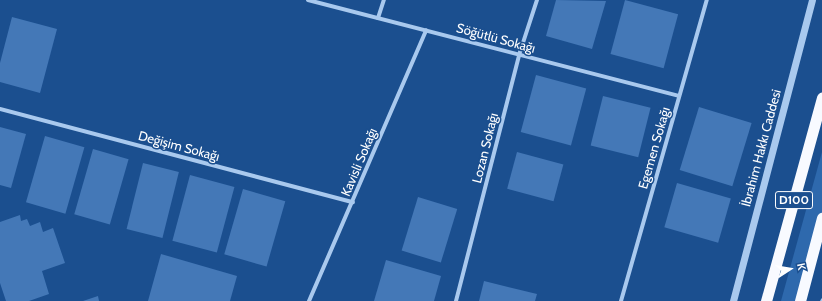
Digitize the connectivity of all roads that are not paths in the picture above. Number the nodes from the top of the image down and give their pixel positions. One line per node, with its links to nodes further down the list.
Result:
1 (308, 0): 6 (street, Söğütlü Sokağı)
2 (384, 0): 6 (street)
3 (537, 0): 8 (street, Lozan Sokağı)
4 (707, 0): 9 (street, Egemen Sokağı)
5 (812, 0): 17 (street, İbrahim Hakkı Caddesi)
6 (378, 18): 7 (street, Söğütlü Sokağı)
7 (426, 30): 8 (street, Söğütlü Sokağı); 12 (street, Kavisli Sokağı)
8 (520, 55): 9 (street, Söğütlü Sokağı); 15 (street, Lozan Sokağı)
9 (678, 96): 16 (street, Egemen Sokağı)
10 (822, 98): 18 (highway, D100)
11 (0, 109): 12 (street, Değişim Sokağı)
12 (353, 202): 14 (street, Kavisli Sokağı)
13 (822, 218): 19 (highway, D100)
14 (309, 301)
15 (456, 301)
16 (621, 301)
17 (733, 301)
18 (766, 301)
19 (800, 301)

